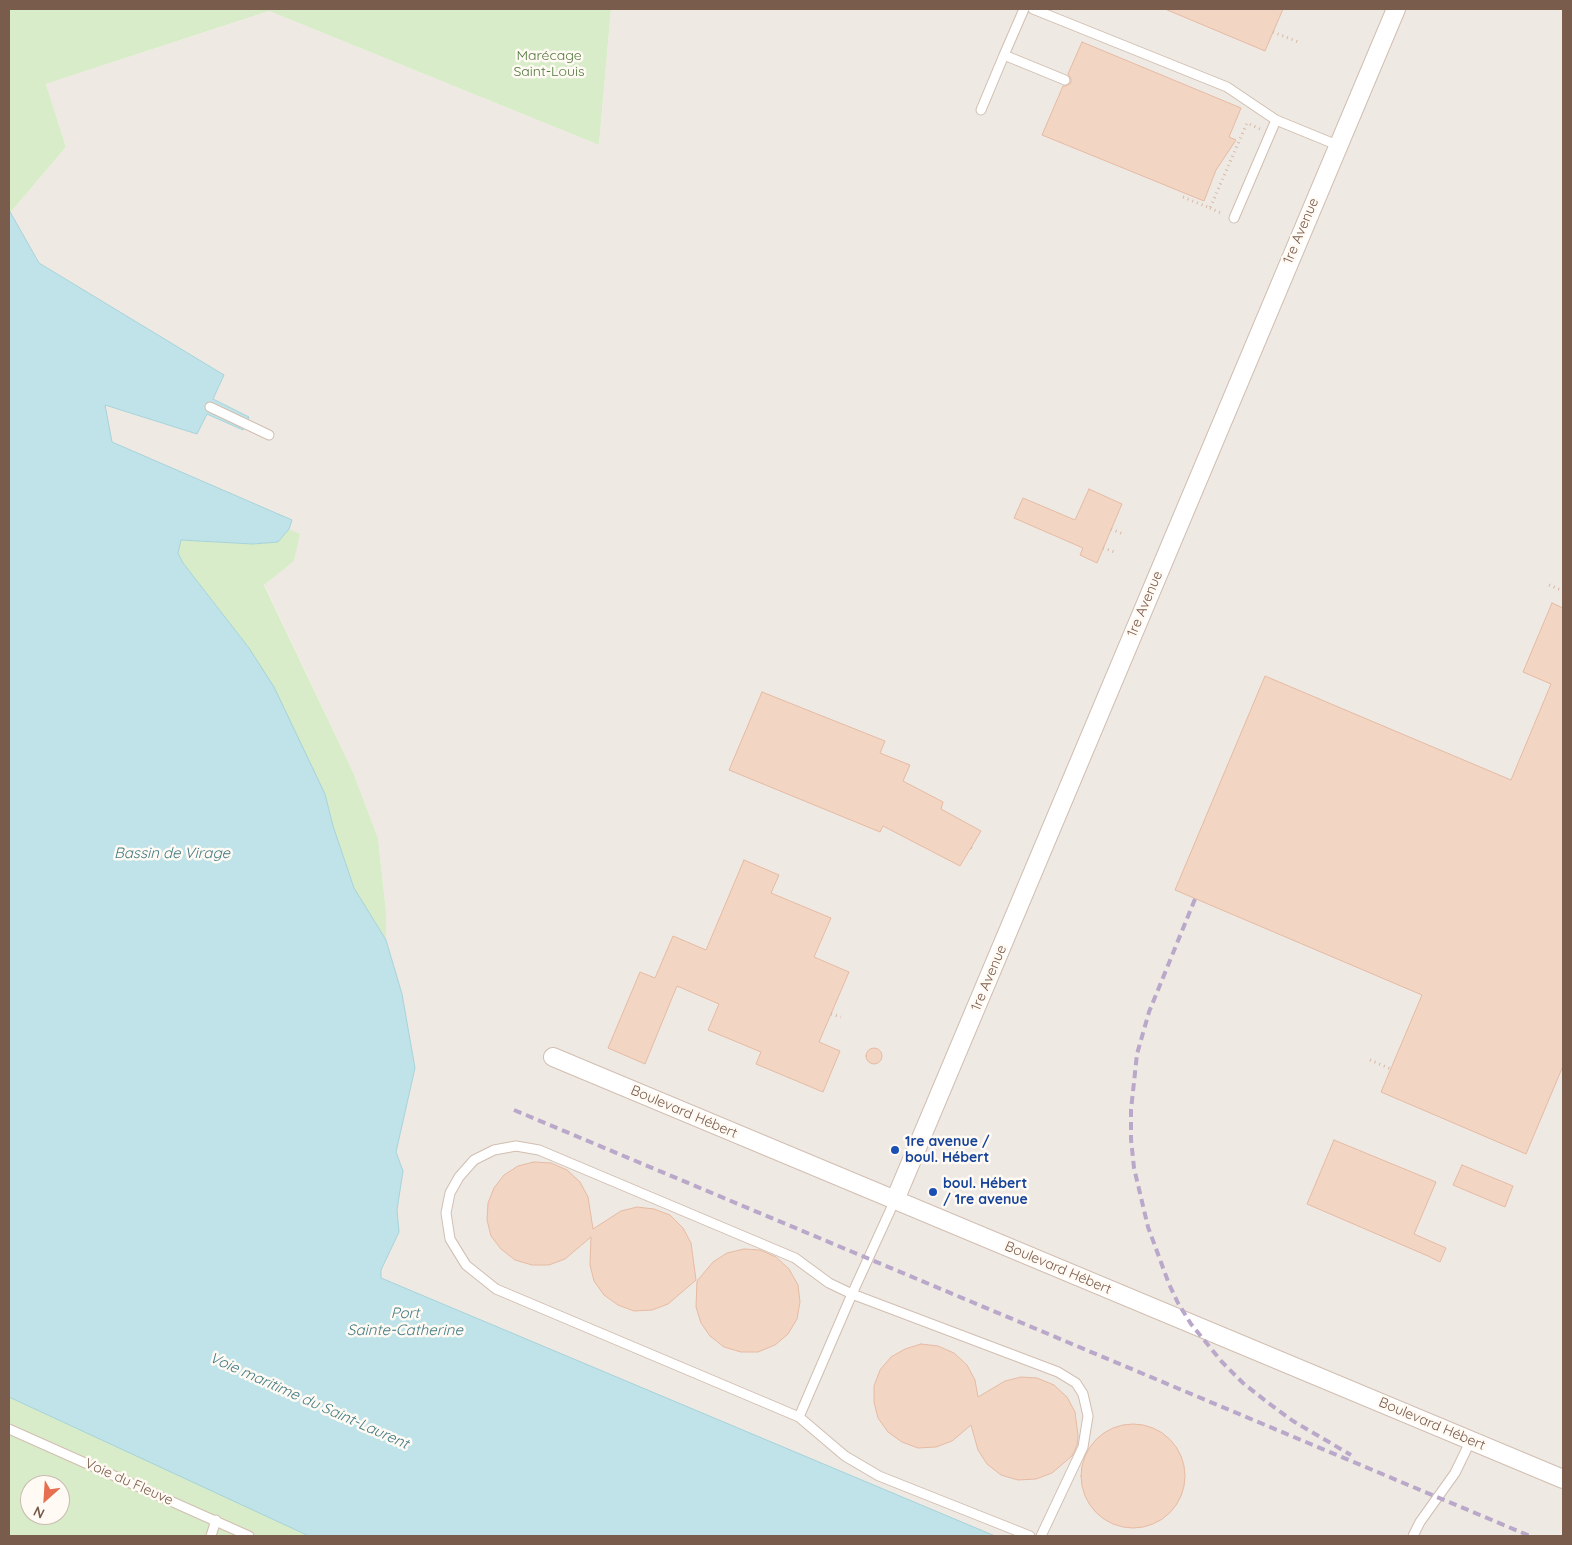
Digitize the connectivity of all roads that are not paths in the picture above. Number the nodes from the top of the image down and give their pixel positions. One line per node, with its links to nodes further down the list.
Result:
1 (1024, 9): 4 (lane)
2 (1033, 9): 7 (lane)
3 (1396, 9): 8 (street, 1re Avenue)
4 (1004, 54): 5 (lane); 6 (lane)
5 (1065, 80)
6 (981, 110)
7 (1276, 120): 8 (lane); 9 (lane)
8 (1337, 145): 13 (street, 1re Avenue)
9 (1234, 218)
10 (210, 407): 11 (lane)
11 (269, 434)
12 (552, 1057): 13 (street, Boulevard Hébert)
13 (895, 1200): 14 (lane); 17 (street, Boulevard Hébert)
14 (852, 1294): 15 (lane); 15 (lane); 23 (lane)
15 (799, 1417): 22 (lane)
16 (9, 1429): 19 (lane, Voie du Fleuve)
17 (1471, 1440): 18 (street, Boulevard Hébert); 24 (lane)
18 (1563, 1479)
19 (216, 1520): 20 (lane); 21 (lane, Voie du Fleuve)
20 (211, 1536)
21 (249, 1536)
22 (1030, 1536)
23 (1042, 1536)
24 (1413, 1536)

